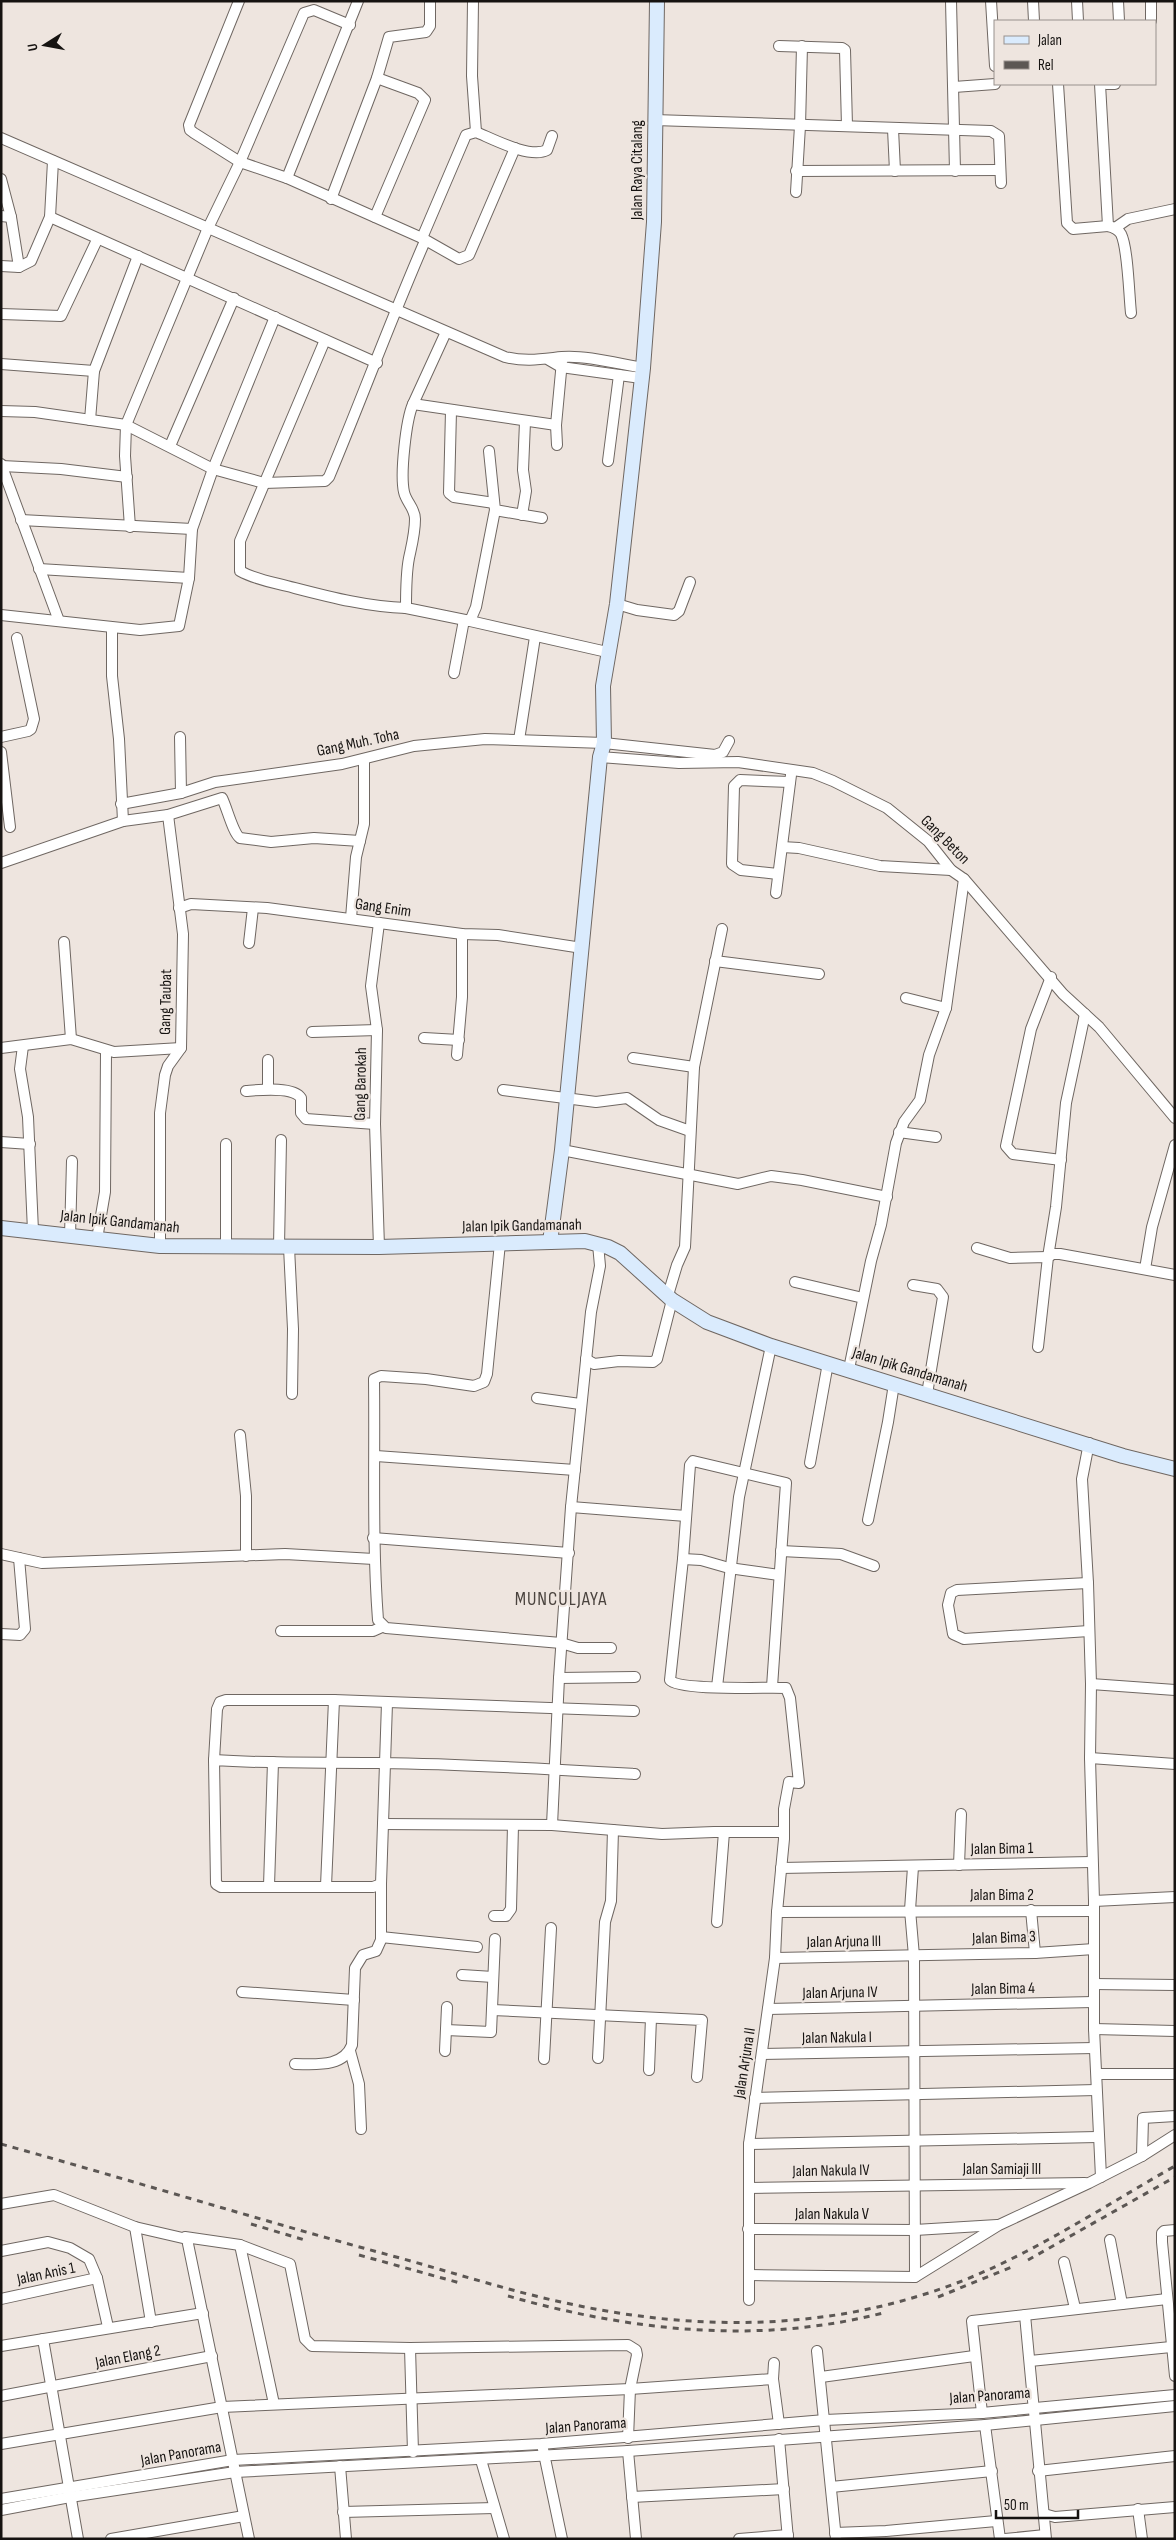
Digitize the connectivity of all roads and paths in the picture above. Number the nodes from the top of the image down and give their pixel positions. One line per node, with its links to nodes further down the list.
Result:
1 (239, 1): 35 (street)
2 (358, 1): 16 (street)
3 (430, 1): 20 (street)
4 (473, 1): 30 (street)
5 (657, 1): 25 (street, Jalan Raya Citalang)
6 (951, 1): 24 (street)
7 (991, 1): 19 (street)
8 (1033, 1): 12 (street)
9 (1077, 1): 13 (street)
10 (1118, 1): 14 (street)
11 (1151, 1): 15 (street)
12 (1034, 20)
13 (1078, 20)
14 (1119, 20)
15 (1151, 20)
16 (350, 25): 35 (street); 41 (street)
17 (779, 46): 18 (street)
18 (802, 46): 26 (street); 27 (street)
19 (994, 50)
20 (378, 78): 44 (street); 48 (street)
21 (994, 84): 24 (street)
22 (1058, 85): 49 (street)
23 (1100, 85): 49 (street)
24 (954, 87): 29 (street)
25 (654, 120): 26 (street); 67 (street, Jalan Raya Citalang)
26 (800, 126): 27 (street); 37 (street)
27 (847, 126): 28 (street)
28 (893, 129): 29 (street); 38 (street)
29 (955, 130): 36 (street); 39 (street)
30 (476, 132): 33 (street); 51 (street)
31 (552, 136): 33 (street)
32 (1, 138): 34 (street)
33 (515, 148): 51 (street)
34 (53, 161): 47 (street); 50 (street)
35 (240, 162): 41 (street); 50 (street)
36 (1000, 170): 39 (street); 42 (street)
37 (796, 171): 38 (street); 43 (street)
38 (895, 171): 39 (street)
39 (955, 171)
40 (1, 178): 46 (street)
41 (287, 178): 44 (street)
42 (1001, 183)
43 (796, 192)
44 (331, 198): 48 (street)
45 (1175, 208): 49 (street)
46 (6, 216): 55 (street)
47 (50, 217): 52 (street); 55 (street)
48 (375, 217): 51 (street)
49 (1111, 227): 59 (street)
50 (208, 228): 56 (street); 58 (street)
51 (424, 239): 58 (street)
52 (97, 240): 53 (street); 60 (street)
53 (138, 256): 56 (street); 68 (street)
54 (1, 266): 55 (street)
55 (19, 267)
56 (187, 279): 57 (street); 75 (street)
57 (234, 298): 61 (street); 78 (street)
58 (395, 310): 62 (street); 65 (street)
59 (1131, 313)
60 (1, 314)
61 (275, 317): 63 (street); 82 (street)
62 (446, 332): 64 (street); 70 (street)
63 (325, 340): 65 (street); 84 (street)
64 (561, 362): 67 (street); 69 (street); 76 (street)
65 (376, 363): 84 (street)
66 (1, 364): 68 (street)
67 (642, 369): 69 (street); 94 (street, Jalan Raya Citalang)
68 (94, 372): 73 (street)
69 (619, 375): 80 (street)
70 (413, 404): 72 (street); 95 (street)
71 (1, 411): 73 (street)
72 (451, 411): 74 (street); 85 (street)
73 (90, 420): 75 (street)
74 (525, 422): 76 (street); 86 (street)
75 (126, 424): 78 (street); 83 (street)
76 (556, 425): 77 (street)
77 (557, 445)
78 (170, 446): 82 (street)
79 (489, 450): 85 (street)
80 (608, 461)
81 (2, 465): 83 (street); 88 (street)
82 (213, 469): 84 (street); 90 (street)
83 (127, 477): 89 (street)
84 (264, 483): 95 (street)
85 (495, 507): 86 (street); 98 (street)
86 (522, 515): 87 (street)
87 (542, 518)
88 (21, 520): 89 (street); 91 (street)
89 (130, 527): 90 (street)
90 (192, 529): 92 (street)
91 (39, 569): 92 (street); 97 (street)
92 (190, 578): 99 (street)
93 (690, 582): 94 (street)
94 (617, 604): 102 (street, Jalan Raya Citalang)
95 (406, 608): 98 (street)
96 (1, 614): 97 (street)
97 (59, 621): 99 (street)
98 (467, 621): 100 (street); 103 (street)
99 (112, 628): 115 (street)
100 (535, 637): 102 (street); 106 (street)
101 (17, 638): 104 (street)
102 (607, 652): 108 (street, Jalan Raya Citalang)
103 (454, 673)
104 (1, 737)
105 (180, 737): 114 (street)
106 (519, 740): 108 (street, Gang Muh. Toha); 111 (street, Gang Muh. Toha)
107 (729, 742): 108 (street, Gang Muh. Toha)
108 (604, 743): 110 (street, Jalan Raya Citalang)
109 (1, 752): 117 (street)
110 (600, 757): 112 (street, Gang Beton); 133 (street, Jalan Raya Citalang)
111 (364, 767): 114 (street, Gang Muh. Toha); 118 (street)
112 (792, 770): 113 (street); 121 (street, Gang Beton)
113 (790, 782): 119 (street); 122 (street)
114 (181, 793): 115 (street, Gang Muh. Toha)
115 (122, 812): 116 (street); 120 (street)
116 (168, 815): 118 (street); 125 (street, Gang Taubat)
117 (10, 828)
118 (360, 841): 127 (street)
119 (782, 847): 121 (street); 122 (street)
120 (1, 863)
121 (951, 870): 123 (street, Gang Beton)
122 (778, 874): 124 (street)
123 (964, 879): 136 (street, Gang Beton); 138 (street)
124 (776, 893)
125 (179, 908): 126 (street, Gang Enim); 147 (street, Gang Taubat)
126 (253, 908): 127 (street, Gang Enim); 132 (street)
127 (351, 918): 128 (street, Gang Enim)
128 (379, 923): 130 (street, Gang Enim); 140 (street, Gang Barokah)
129 (722, 929): 134 (street)
130 (462, 934): 133 (street, Gang Enim); 144 (street)
131 (64, 942): 143 (street)
132 (249, 942)
133 (582, 948): 156 (street, Jalan Raya Citalang)
134 (715, 961): 135 (street); 152 (street)
135 (819, 974)
136 (1051, 977): 139 (street, Gang Beton); 169 (street)
137 (906, 998): 138 (street)
138 (946, 1008): 160 (street)
139 (1085, 1014): 157 (street, Gang Beton); 169 (street)
140 (377, 1030): 141 (street); 158 (street, Gang Barokah)
141 (312, 1032)
142 (424, 1038): 144 (street)
143 (70, 1039): 145 (street); 148 (street)
144 (459, 1040): 149 (street)
145 (23, 1046): 146 (street); 164 (street)
146 (1, 1048)
147 (181, 1048): 148 (street); 179 (street, Gang Taubat)
148 (106, 1051): 175 (street)
149 (458, 1055)
150 (633, 1058): 152 (street)
151 (268, 1060): 153 (street)
152 (694, 1067): 159 (street)
153 (268, 1089): 155 (street); 158 (street)
154 (504, 1090): 156 (street)
155 (246, 1091)
156 (567, 1098): 159 (street); 167 (street, Jalan Raya Citalang)
157 (1175, 1118)
158 (375, 1124): 182 (street, Gang Barokah)
159 (690, 1131): 170 (street)
160 (899, 1132): 161 (street); 171 (street)
161 (936, 1137)
162 (281, 1140): 181 (street)
163 (1, 1142): 164 (street)
164 (30, 1144): 173 (street)
165 (226, 1144): 180 (street)
166 (1175, 1145): 185 (street)
167 (562, 1150): 170 (street); 176 (street, Jalan Raya Citalang)
168 (72, 1160): 174 (street)
169 (1061, 1160): 184 (street)
170 (689, 1175): 171 (street); 189 (street)
171 (887, 1197): 190 (street)
172 (1, 1228): 173 (street, Jalan Ipik Gandamanah)
173 (33, 1231): 174 (street, Jalan Ipik Gandamanah)
174 (70, 1236): 175 (street, Jalan Ipik Gandamanah)
175 (97, 1239): 179 (street, Jalan Ipik Gandamanah)
176 (550, 1242): 177 (street, Jalan Ipik Gandamanah); 178 (street, Jalan Ipik Gandamanah)
177 (500, 1243): 182 (street, Jalan Ipik Gandamanah); 203 (street)
178 (598, 1244): 189 (street, Jalan Ipik Gandamanah); 193 (street)
179 (160, 1246): 180 (street, Jalan Ipik Gandamanah)
180 (226, 1246): 181 (street, Jalan Ipik Gandamanah)
181 (284, 1247): 182 (street, Jalan Ipik Gandamanah); 197 (street)
182 (379, 1247)
183 (977, 1248): 184 (street)
184 (1048, 1257): 185 (street); 192 (street)
185 (1145, 1269): 186 (street)
186 (1175, 1275)
187 (795, 1282): 190 (street)
188 (913, 1285): 198 (street)
189 (670, 1298): 191 (street, Jalan Ipik Gandamanah); 193 (street)
190 (863, 1298): 195 (street)
191 (771, 1346): 194 (street, Jalan Ipik Gandamanah); 207 (street)
192 (1038, 1347)
193 (586, 1359): 200 (street)
194 (828, 1363): 195 (street, Jalan Ipik Gandamanah); 204 (street)
195 (849, 1369): 196 (street, Jalan Ipik Gandamanah)
196 (894, 1384): 198 (street, Jalan Ipik Gandamanah); 210 (street)
197 (292, 1394)
198 (927, 1394): 202 (street, Jalan Ipik Gandamanah)
199 (538, 1398): 200 (street)
200 (580, 1404): 206 (street)
201 (240, 1436): 215 (street)
202 (1088, 1443): 205 (street, Jalan Ipik Gandamanah); 222 (street)
203 (376, 1456): 206 (street); 211 (street)
204 (810, 1463)
205 (1175, 1469)
206 (575, 1470): 208 (street)
207 (743, 1474): 209 (street); 212 (street); 220 (street)
208 (571, 1507): 209 (street); 213 (street)
209 (686, 1516): 218 (street)
210 (868, 1520)
211 (373, 1538): 213 (street); 217 (street)
212 (781, 1551): 219 (street); 221 (street)
213 (569, 1553): 227 (street)
214 (1, 1554): 216 (street)
215 (246, 1556): 216 (street); 217 (street)
216 (19, 1558): 226 (street)
217 (374, 1559): 223 (street)
218 (683, 1559): 220 (street); 232 (street)
219 (874, 1566)
220 (729, 1568): 221 (street); 232 (street)
221 (779, 1575): 233 (street)
222 (1088, 1583): 225 (street); 225 (street)
223 (382, 1626): 224 (street); 227 (street)
224 (281, 1631)
225 (1089, 1631): 231 (street)
226 (1, 1634)
227 (561, 1644): 228 (street); 230 (street)
228 (611, 1648)
229 (635, 1677): 230 (street)
230 (559, 1678): 237 (street)
231 (1091, 1684): 234 (street); 239 (street)
232 (716, 1687): 233 (street)
233 (772, 1687): 253 (street, Jalan Arjuna II)
234 (1175, 1690)
235 (334, 1700): 236 (street); 240 (street); 242 (street)
236 (387, 1703): 237 (street); 243 (street)
237 (557, 1708): 238 (street); 245 (street)
238 (634, 1711)
239 (1090, 1758): 244 (street); 254 (street)
240 (214, 1760): 241 (street); 259 (street)
241 (273, 1762): 242 (street); 259 (street)
242 (331, 1762): 243 (street); 260 (street)
243 (384, 1763): 245 (street); 248 (street)
244 (1175, 1764)
245 (556, 1769): 246 (street); 250 (street)
246 (635, 1774)
247 (961, 1814): 255 (street)
248 (383, 1824): 249 (street); 258 (street)
249 (513, 1825): 250 (street); 266 (street)
250 (552, 1825): 251 (street)
251 (613, 1830): 252 (street); 288 (street)
252 (724, 1832): 253 (street); 267 (street)
253 (784, 1832): 257 (street, Jalan Arjuna II)
254 (1092, 1862): 255 (street, Jalan Bima 1); 262 (street)
255 (959, 1865): 256 (street, Jalan Bima 1)
256 (913, 1867): 257 (street, Jalan Bima 1); 263 (street)
257 (781, 1868): 265 (street, Jalan Arjuna II)
258 (381, 1884): 260 (street); 269 (street)
259 (269, 1886): 260 (street)
260 (326, 1886)
261 (1175, 1897): 262 (street, Jalan Bima 2)
262 (1094, 1906): 264 (street, Jalan Bima 2); 272 (street)
263 (910, 1910): 264 (street, Jalan Bima 2); 265 (street, Jalan Bima 2); 274 (street)
264 (1031, 1910): 273 (street)
265 (777, 1912): 275 (street, Jalan Arjuna II)
266 (494, 1916)
267 (717, 1922)
268 (550, 1928): 287 (street)
269 (381, 1937): 271 (street); 281 (street)
270 (495, 1939): 277 (street)
271 (477, 1947)
272 (1094, 1949): 273 (street, Jalan Bima 3); 278 (street)
273 (1035, 1952): 274 (street, Jalan Bima 3)
274 (914, 1956): 275 (street, Jalan Arjuna III); 283 (street)
275 (775, 1958): 285 (street, Jalan Arjuna II)
276 (462, 1975): 277 (street)
277 (493, 1977): 286 (street)
278 (1094, 1984): 279 (street); 282 (street)
279 (1175, 1985)
280 (242, 1992): 281 (street)
281 (354, 2000): 294 (street)
282 (1094, 2002): 283 (street, Jalan Bima 4); 290 (street)
283 (914, 2006): 285 (street, Jalan Arjuna IV); 296 (street)
284 (447, 2007): 291 (street)
285 (768, 2009): 297 (street, Jalan Arjuna II)
286 (492, 2010): 287 (street); 291 (street)
287 (546, 2012): 288 (street); 299 (street)
288 (600, 2015): 289 (street); 298 (street)
289 (651, 2018): 301 (street); 304 (street)
290 (1094, 2029): 292 (street); 293 (street)
291 (446, 2030): 295 (street)
292 (1175, 2030)
293 (1094, 2048): 296 (street, Jalan Nakula I); 302 (street)
294 (350, 2051): 300 (street); 309 (street)
295 (445, 2051)
296 (913, 2052): 297 (street, Jalan Nakula I); 306 (street)
297 (762, 2054): 307 (street, Jalan Arjuna II)
298 (598, 2058)
299 (544, 2060)
300 (295, 2064)
301 (649, 2070)
302 (1097, 2074): 303 (street); 305 (street)
303 (1175, 2074)
304 (697, 2077)
305 (1096, 2090): 306 (street); 311 (street)
306 (913, 2095): 307 (street); 312 (street)
307 (755, 2098): 313 (street, Jalan Arjuna II)
308 (1175, 2116): 314 (street)
309 (361, 2129)
310 (1175, 2135): 314 (street)
311 (1097, 2137): 312 (street); 315 (street)
312 (914, 2139): 313 (street); 317 (street)
313 (749, 2144): 318 (street, Jalan Arjuna II)
314 (1142, 2156): 315 (street)
315 (1101, 2177): 316 (street)
316 (1089, 2183): 317 (street, Jalan Samiaji III); 320 (street)
317 (914, 2184): 318 (street, Jalan Nakula IV); 323 (street)
318 (749, 2188): 322 (street, Jalan Arjuna II)
319 (1, 2204): 321 (street)
320 (999, 2225): 323 (street, Jalan Nakula V); 331 (street)
321 (135, 2227): 325 (street); 341 (street)
322 (748, 2229): 323 (street, Jalan Nakula V); 330 (street, Jalan Arjuna II)
323 (915, 2230): 331 (street)
324 (1175, 2230): 332 (street)
325 (184, 2237): 327 (street); 339 (street)
326 (1110, 2240): 337 (street)
327 (240, 2245): 346 (street); 360 (street)
328 (1, 2251): 333 (street)
329 (1064, 2262): 338 (street)
330 (749, 2275): 331 (street); 335 (street, Jalan Arjuna II)
331 (915, 2277)
332 (1170, 2277): 336 (street)
333 (97, 2278): 334 (street, Jalan Anis 1); 342 (street)
334 (1, 2298)
335 (749, 2300)
336 (1167, 2300): 337 (street); 345 (street)
337 (1122, 2304): 338 (street)
338 (1075, 2308): 340 (street)
339 (203, 2313): 341 (street); 348 (street)
340 (1025, 2315): 349 (street); 350 (street)
341 (151, 2322): 342 (street)
342 (108, 2327): 343 (street)
343 (43, 2339): 344 (street); 355 (street)
344 (1, 2346)
345 (1171, 2347): 350 (street); 352 (street)
346 (410, 2348): 356 (street); 359 (street)
347 (817, 2351): 353 (street)
348 (212, 2356): 355 (street, Jalan Elang 2); 362 (street)
349 (974, 2356): 353 (street); 363 (street)
350 (1030, 2361): 364 (street)
351 (774, 2363): 354 (street)
352 (1175, 2376)
353 (821, 2377): 365 (street)
354 (773, 2379): 356 (street); 366 (street)
355 (50, 2388): 358 (street, Jalan Elang 2); 369 (street)
356 (630, 2389): 359 (street); 370 (street)
357 (1175, 2395): 364 (street, Jalan Panorama)
358 (1, 2396)
359 (410, 2397): 360 (street); 375 (street)
360 (274, 2404): 362 (street)
361 (1175, 2406): 364 (street)
362 (222, 2407): 369 (street); 377 (street)
363 (982, 2413): 364 (street, Jalan Panorama); 365 (street, Jalan Panorama)
364 (1034, 2413): 367 (street); 381 (street)
365 (825, 2420): 366 (street, Jalan Panorama); 368 (street)
366 (779, 2424): 370 (street, Jalan Panorama)
367 (985, 2425): 368 (street); 380 (street)
368 (826, 2435): 371 (street); 383 (street)
369 (58, 2436): 372 (street); 385 (street)
370 (628, 2438): 373 (street, Jalan Panorama)
371 (779, 2439): 374 (street); 384 (street)
372 (1, 2444)
373 (543, 2449): 374 (street); 375 (street, Jalan Panorama); 378 (street); 405 (street)
374 (628, 2451): 386 (street)
375 (412, 2452): 377 (street, Jalan Panorama)
376 (1175, 2456): 381 (street)
377 (233, 2460): 382 (street); 385 (street, Jalan Panorama)
378 (481, 2460): 379 (street); 389 (street)
379 (340, 2466): 382 (street); 392 (street)
380 (992, 2471): 383 (street); 395 (street)
381 (1038, 2471): 393 (street)
382 (235, 2472): 385 (street); 394 (street)
383 (831, 2487): 397 (street)
384 (784, 2490): 386 (street); 398 (street)
385 (70, 2492): 387 (street, Jalan Panorama); 391 (street); 400 (street)
386 (632, 2497): 406 (street)
387 (1, 2500)
388 (1175, 2507): 390 (street)
389 (494, 2508): 392 (street); 404 (street)
390 (1138, 2509): 393 (street); 410 (street)
391 (1, 2510)
392 (343, 2512): 403 (street)
393 (1044, 2514): 399 (street)
394 (244, 2516): 401 (street); 402 (street)
395 (996, 2521): 396 (street); 408 (street)
396 (886, 2535): 397 (street)
397 (836, 2536)
398 (788, 2537): 407 (street)
399 (1046, 2537): 409 (street)
400 (78, 2539)
401 (111, 2539)
402 (249, 2539)
403 (346, 2539)
404 (504, 2539)
405 (562, 2539)
406 (636, 2539)
407 (739, 2539)
408 (1000, 2539)
409 (1005, 2539)
410 (1142, 2539)

